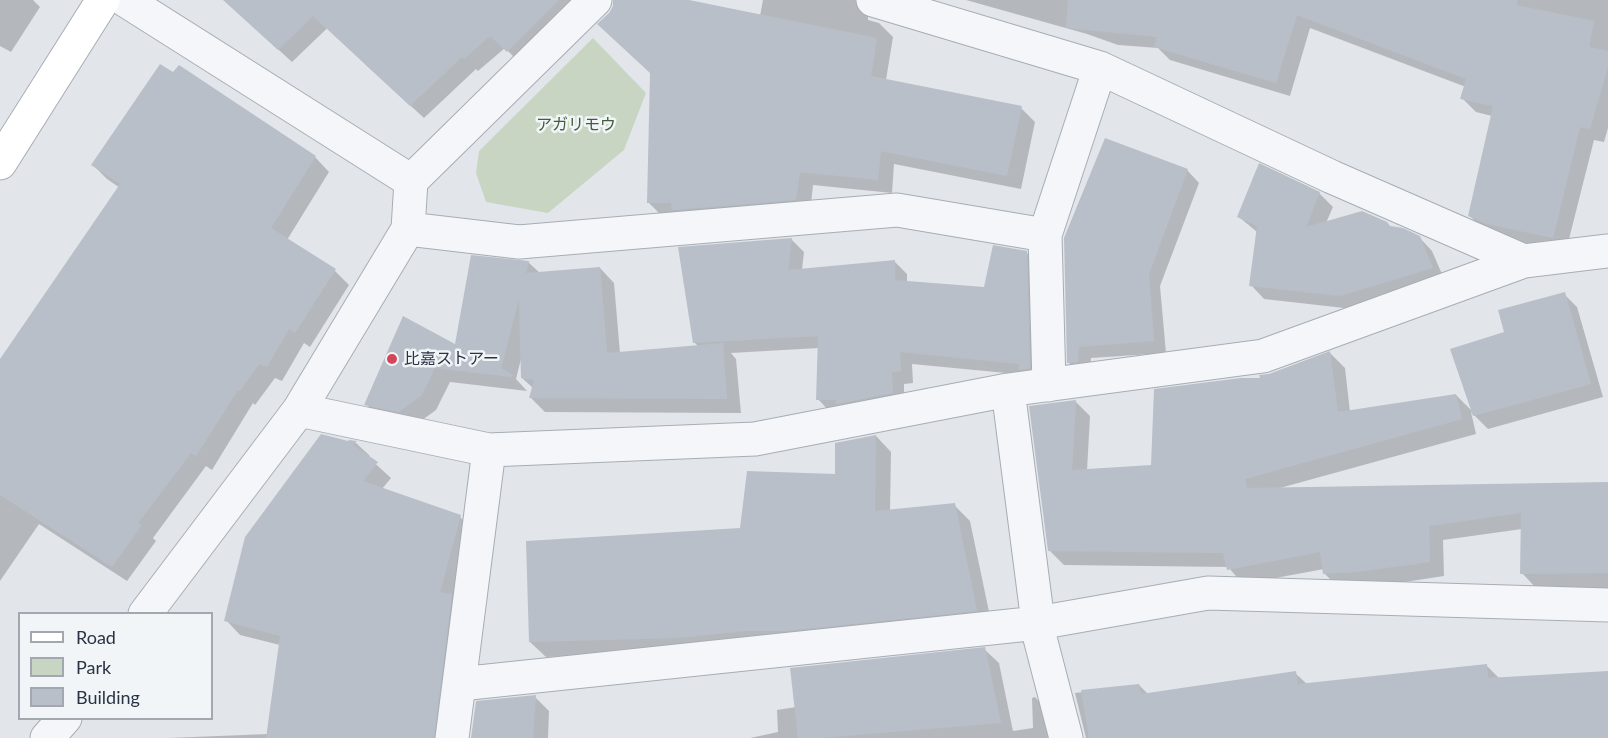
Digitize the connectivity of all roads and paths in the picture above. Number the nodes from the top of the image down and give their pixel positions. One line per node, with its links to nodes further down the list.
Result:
1 (103, 0): 6 (street)
2 (125, 0): 7 (street)
3 (595, 0): 7 (street)
4 (873, 0): 5 (street)
5 (1100, 68): 9 (street); 11 (street)
6 (0, 163)
7 (411, 181): 8 (street)
8 (408, 229): 9 (street); 14 (street)
9 (1045, 235): 12 (street)
10 (1608, 251): 11 (street)
11 (1524, 261): 12 (street)
12 (1049, 385): 13 (street)
13 (1008, 390): 15 (street); 18 (street)
14 (299, 410): 15 (street); 17 (street)
15 (489, 450): 19 (street)
16 (1608, 605): 18 (street)
17 (147, 612)
18 (1038, 623): 19 (street); 23 (street)
19 (460, 684): 22 (street)
20 (63, 720): 21 (street)
21 (47, 738)
22 (452, 738)
23 (1066, 738)

